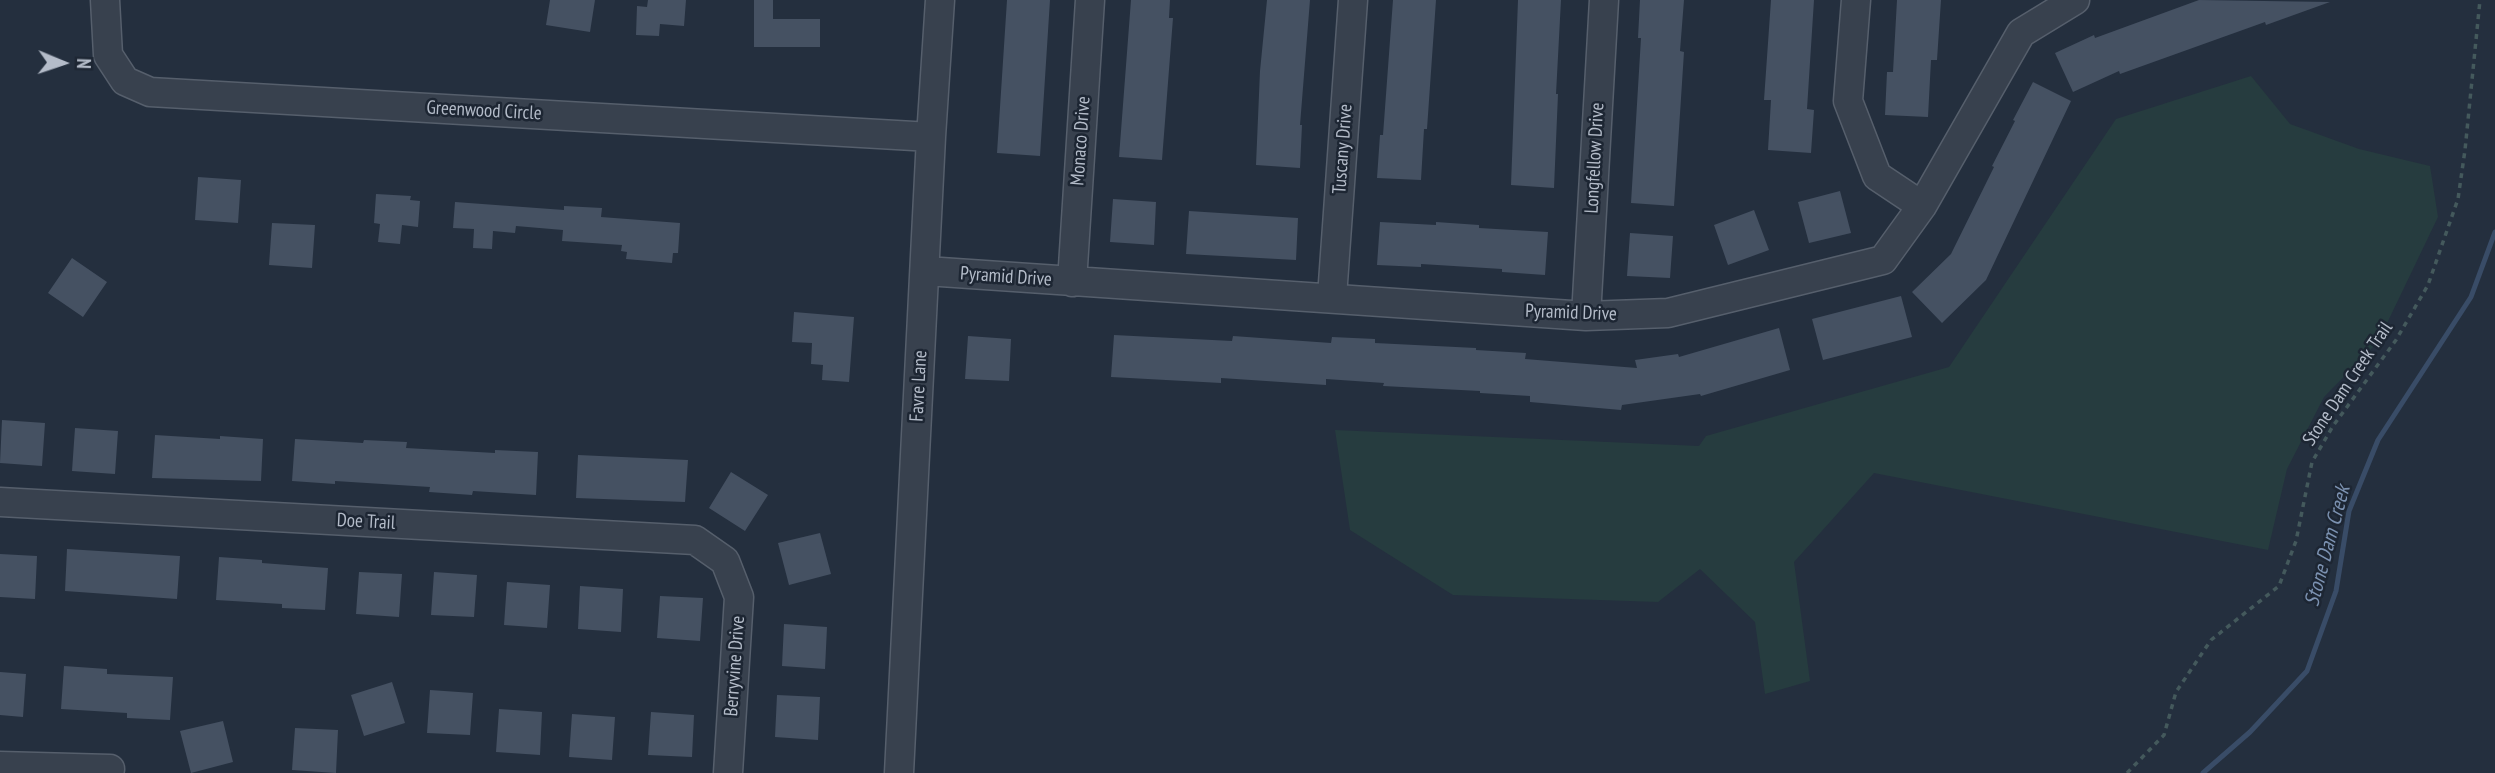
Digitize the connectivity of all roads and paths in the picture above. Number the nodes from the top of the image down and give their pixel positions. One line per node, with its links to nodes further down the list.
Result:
1 (105, 0): 9 (street, Greenwood Circle)
2 (940, 0): 9 (street, Favre Lane)
3 (1090, 0): 12 (street, Monaco Drive)
4 (1353, 0): 13 (street, Tuscany Drive)
5 (1604, 0): 14 (street, Longfellow Drive)
6 (1856, 0): 10 (street)
7 (2075, 0): 10 (street, Pyramid Drive)
8 (2480, 0): 21 (path, Stone Dam Creek Trail)
9 (931, 137): 11 (street, Favre Lane)
10 (1922, 206): 14 (street, Pyramid Drive)
11 (926, 271): 12 (street, Pyramid Drive); 20 (street, Favre Lane)
12 (1072, 282): 13 (street, Pyramid Drive)
13 (1332, 297): 14 (street, Pyramid Drive)
14 (1586, 316)
15 (0, 502): 16 (street, Doe Trail)
16 (725, 561): 19 (street, Berryvine Drive)
17 (0, 766): 18 (street)
18 (110, 769)
19 (728, 773)
20 (899, 773)
21 (2127, 773)

